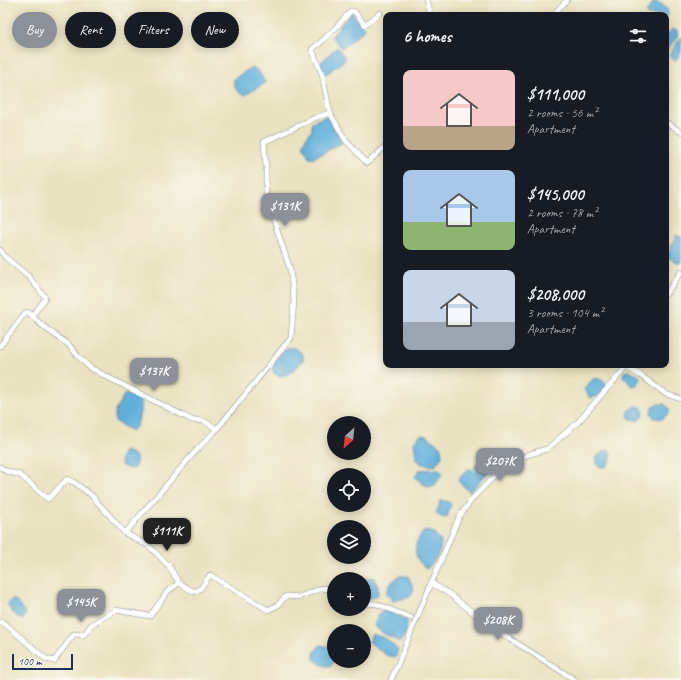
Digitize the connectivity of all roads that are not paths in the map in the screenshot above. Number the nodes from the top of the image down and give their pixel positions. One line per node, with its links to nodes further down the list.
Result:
1 (426, 0): 3 (street)
2 (567, 0): 4 (street)
3 (429, 12)
4 (556, 12)
5 (380, 13): 6 (street)
6 (330, 113): 9 (street); 18 (street)
7 (669, 124): 8 (street)
8 (681, 132)
9 (383, 149)
10 (0, 250): 13 (street)
11 (681, 272): 12 (street)
12 (669, 290)
13 (32, 316): 14 (street); 18 (street)
14 (0, 346)
15 (624, 368): 22 (street)
16 (629, 368): 17 (street)
17 (681, 399)
18 (217, 429): 20 (street)
19 (0, 467): 20 (street)
20 (125, 533): 21 (street)
21 (179, 583): 23 (street); 26 (street)
22 (431, 583): 27 (street); 28 (street)
23 (327, 589)
24 (371, 604): 25 (street)
25 (411, 618)
26 (0, 624)
27 (391, 680)
28 (575, 680)

